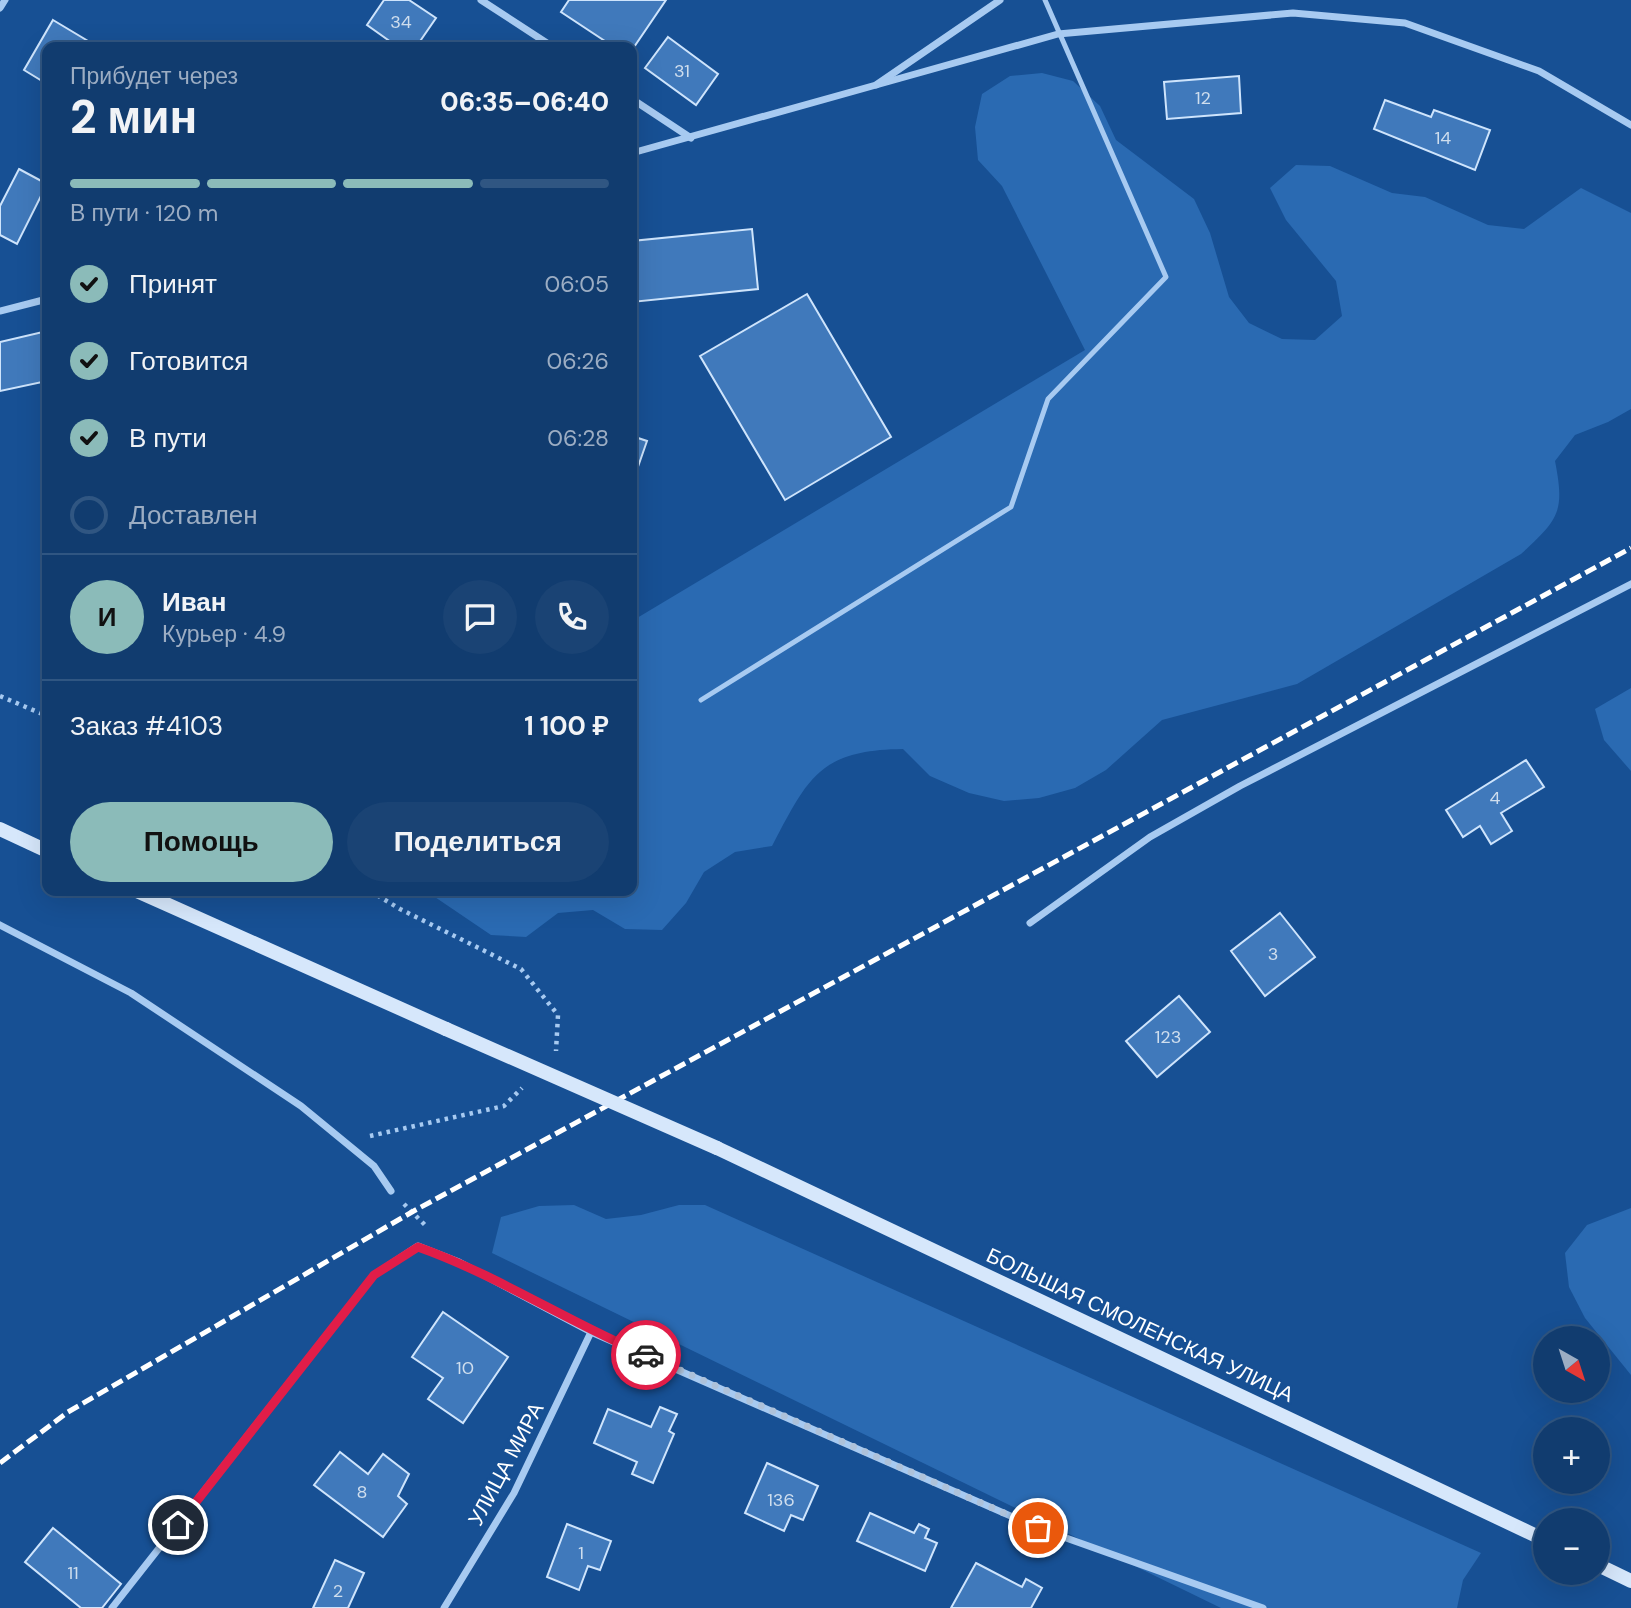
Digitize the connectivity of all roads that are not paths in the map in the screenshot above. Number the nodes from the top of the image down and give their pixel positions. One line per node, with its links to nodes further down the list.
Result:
1 (5, 0): 5 (street)
2 (481, 0): 7 (street)
3 (1000, 0): 8 (street)
4 (1045, 0): 6 (lane)
5 (0, 8)
6 (1058, 34): 8 (street); 10 (street); 16 (lane)
7 (545, 42)
8 (876, 85): 11 (street)
9 (637, 102): 11 (street)
10 (1631, 125)
11 (691, 138): 12 (street)
12 (637, 152)
13 (42, 300): 14 (street)
14 (0, 311)
15 (1631, 584): 20 (street)
16 (701, 700)
17 (0, 829): 18 (main road)
18 (42, 848)
19 (148, 896): 24 (main road, БОЛЬШАЯ СМОЛЕНСКАЯ УЛИЦА, bridge)
20 (1030, 923)
21 (0, 925): 22 (street)
22 (391, 1191)
23 (592, 1332): 27 (street); 28 (street, УЛИЦА МИРА); 29 (street)
24 (1533, 1534)
25 (1610, 1571): 26 (main road)
26 (1631, 1581)
27 (112, 1608)
28 (444, 1608)
29 (1263, 1608)

